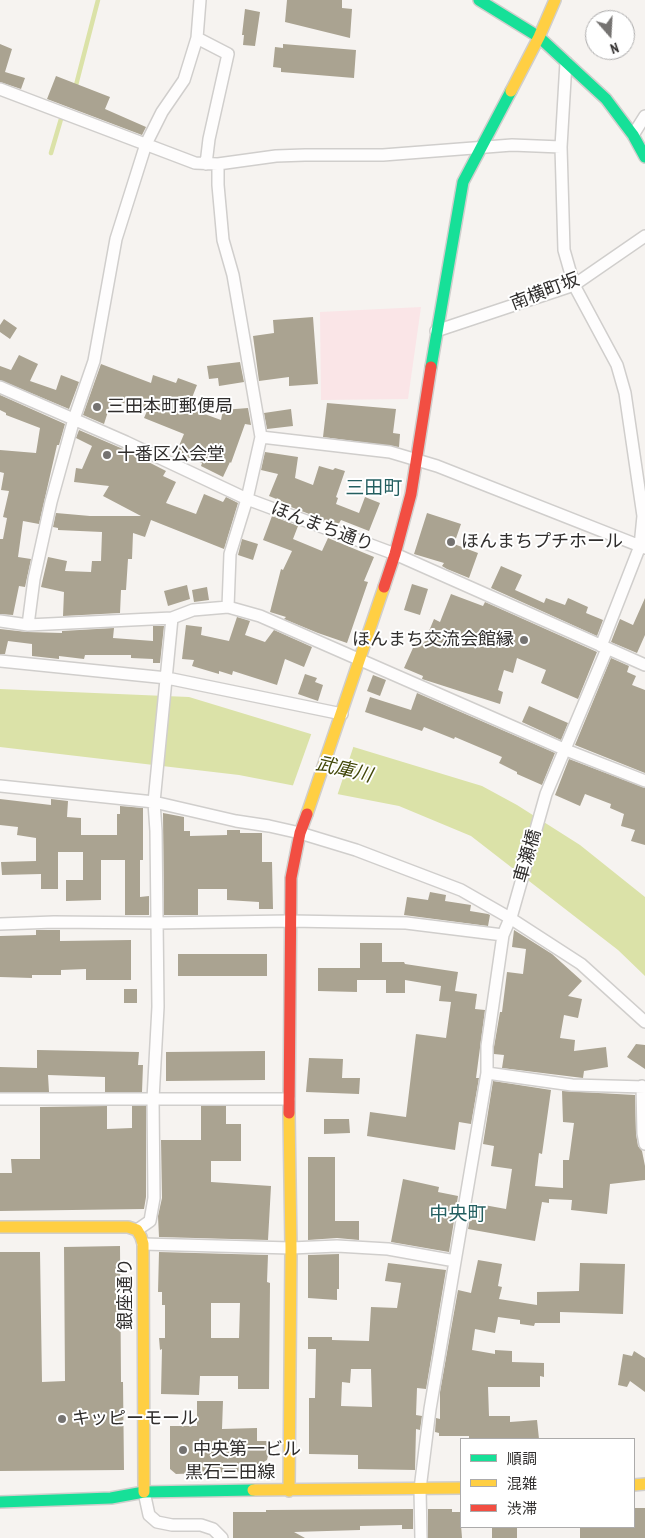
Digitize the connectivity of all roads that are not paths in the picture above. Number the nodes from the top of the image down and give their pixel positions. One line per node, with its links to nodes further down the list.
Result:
1 (200, 0): 5 (street)
2 (479, 0): 4 (street)
3 (555, 0): 4 (street)
4 (539, 37): 6 (street); 11 (street)
5 (197, 38): 10 (street); 14 (street)
6 (566, 62): 9 (street); 12 (street, 車瀬橋)
7 (0, 90): 10 (street)
8 (645, 116): 9 (street)
9 (633, 135): 13 (street)
10 (146, 144): 14 (street); 20 (street)
11 (482, 146): 12 (street); 15 (street); 18 (street)
12 (562, 146): 17 (street, 車瀬橋)
13 (645, 157)
14 (206, 164): 15 (street)
15 (218, 164): 21 (street)
16 (645, 236): 17 (street, 南横町坂)
17 (574, 285): 18 (street, 南横町坂); 24 (street, 車瀬橋)
18 (436, 331): 22 (street)
19 (0, 387): 20 (street, ほんまち通り)
20 (74, 419): 23 (street, ほんまち通り); 29 (street)
21 (260, 437): 22 (street); 23 (street)
22 (417, 460): 24 (street); 25 (street)
23 (247, 499): 25 (street, ほんまち通り); 26 (street)
24 (643, 547): 30 (street, 車瀬橋)
25 (395, 554): 30 (street, ほんまち通り); 31 (street)
26 (228, 607): 27 (street); 31 (street)
27 (172, 618): 29 (street); 34 (street)
28 (0, 621): 29 (street)
29 (28, 625)
30 (604, 648): 33 (street, ほんまち通り); 36 (street, 車瀬橋)
31 (360, 659): 35 (street); 36 (street)
32 (0, 661): 34 (street)
33 (645, 664)
34 (166, 681): 35 (street); 39 (street)
35 (341, 718): 40 (street)
36 (566, 750): 37 (street); 41 (street, 車瀬橋)
37 (645, 781)
38 (0, 786): 39 (street)
39 (154, 799): 40 (street); 43 (street)
40 (301, 830): 41 (street); 42 (street)
41 (511, 916): 45 (street, 車瀬橋); 46 (street)
42 (290, 921): 43 (street); 45 (street); 49 (street)
43 (157, 923): 44 (street); 51 (street)
44 (0, 924)
45 (503, 934): 47 (street, 車瀬橋)
46 (645, 1022)
47 (487, 1073): 48 (street); 57 (street, 車瀬橋)
48 (644, 1087): 52 (street)
49 (289, 1098): 51 (street); 56 (street)
50 (0, 1099): 51 (street)
51 (153, 1099): 54 (street)
52 (645, 1144)
53 (0, 1227): 54 (street)
54 (137, 1230): 55 (street)
55 (143, 1244): 56 (street, 銀座通り); 61 (street, 銀座通り)
56 (291, 1248): 57 (street, 銀座通り); 60 (street)
57 (456, 1260): 59 (street, 車瀬橋)
58 (460, 1488): 59 (street, 黒石三田線)
59 (420, 1489): 60 (street, 黒石三田線); 64 (street, 車瀬橋)
60 (289, 1491): 61 (street, 黒石三田線)
61 (144, 1492): 62 (street, 黒石三田線); 63 (street)
62 (0, 1502)
63 (222, 1538)
64 (421, 1538)

